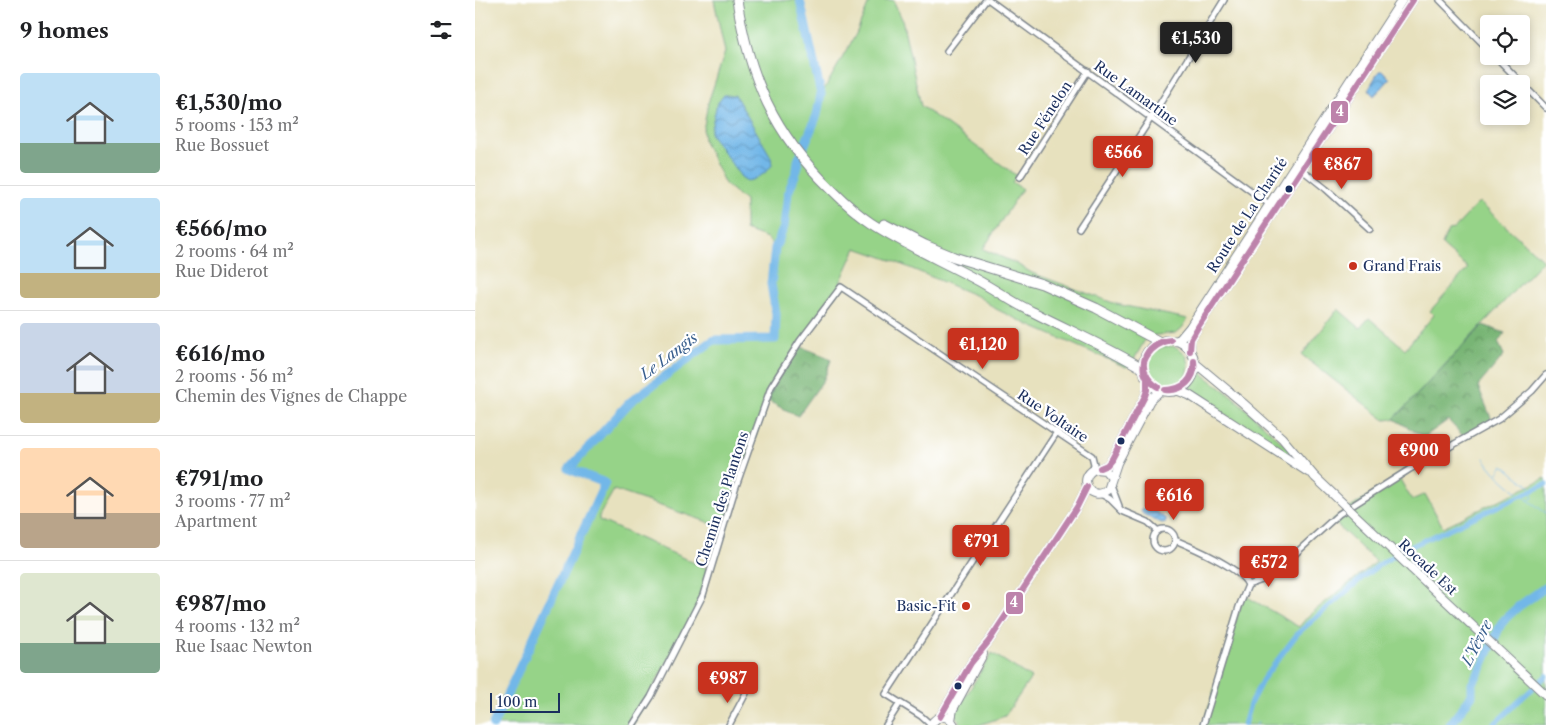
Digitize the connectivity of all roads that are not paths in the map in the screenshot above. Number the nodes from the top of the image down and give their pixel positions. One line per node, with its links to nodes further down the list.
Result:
1 (737, 0): 15 (highway)
2 (987, 0): 8 (street); 10 (street, Rue Lamartine)
3 (1224, 0): 12 (street)
4 (1402, 0): 16 (main road, Route de La Charité)
5 (1413, 0): 13 (main road, Route de La Charité)
6 (1440, 0): 7 (street)
7 (1480, 41)
8 (947, 51)
9 (1504, 65): 11 (street)
10 (1088, 71): 12 (street, Rue Lamartine); 14 (street, Rue Fénelon)
11 (1546, 108)
12 (1151, 118): 16 (street, Rue Lamartine); 17 (street)
13 (1301, 169): 18 (street); 22 (main road, Route de La Charité)
14 (1020, 177)
15 (839, 196): 21 (highway); 24 (highway)
16 (1269, 204): 20 (main road, Route de La Charité)
17 (1079, 228)
18 (1370, 229)
19 (841, 287): 29 (street, Rue Voltaire); 46 (street, Chemin des Plantons)
20 (1175, 340): 21 (main road); 22 (main road)
21 (1160, 342): 24 (main road)
22 (1190, 351): 23 (main road)
23 (1195, 363): 28 (main road); 31 (main road, Rocade Est)
24 (1143, 369): 26 (main road)
25 (1546, 375): 39 (street)
26 (1147, 378): 27 (main road); 30 (main road)
27 (1161, 390): 28 (main road); 32 (main road)
28 (1176, 390): 31 (main road, Rocade Est)
29 (1057, 432): 30 (street, Rue Voltaire); 43 (street)
30 (1097, 469): 32 (main road); 33 (main road)
31 (1315, 477): 42 (main road, Rocade Est, bridge)
32 (1111, 481): 34 (main road); 36 (street)
33 (1087, 487): 34 (main road); 35 (main road)
34 (1097, 493): 35 (main road); 36 (street)
35 (1077, 507): 40 (main road)
36 (1119, 507): 37 (street)
37 (1158, 531): 38 (street); 38 (street)
38 (1175, 540): 39 (street)
39 (1248, 584): 49 (street)
40 (989, 641): 44 (main road); 45 (main road)
41 (745, 693): 47 (street)
42 (1545, 694)
43 (900, 703): 44 (street); 48 (street)
44 (934, 721): 45 (main road)
45 (953, 722)
46 (633, 725)
47 (729, 725)
48 (886, 725)
49 (1203, 725)

